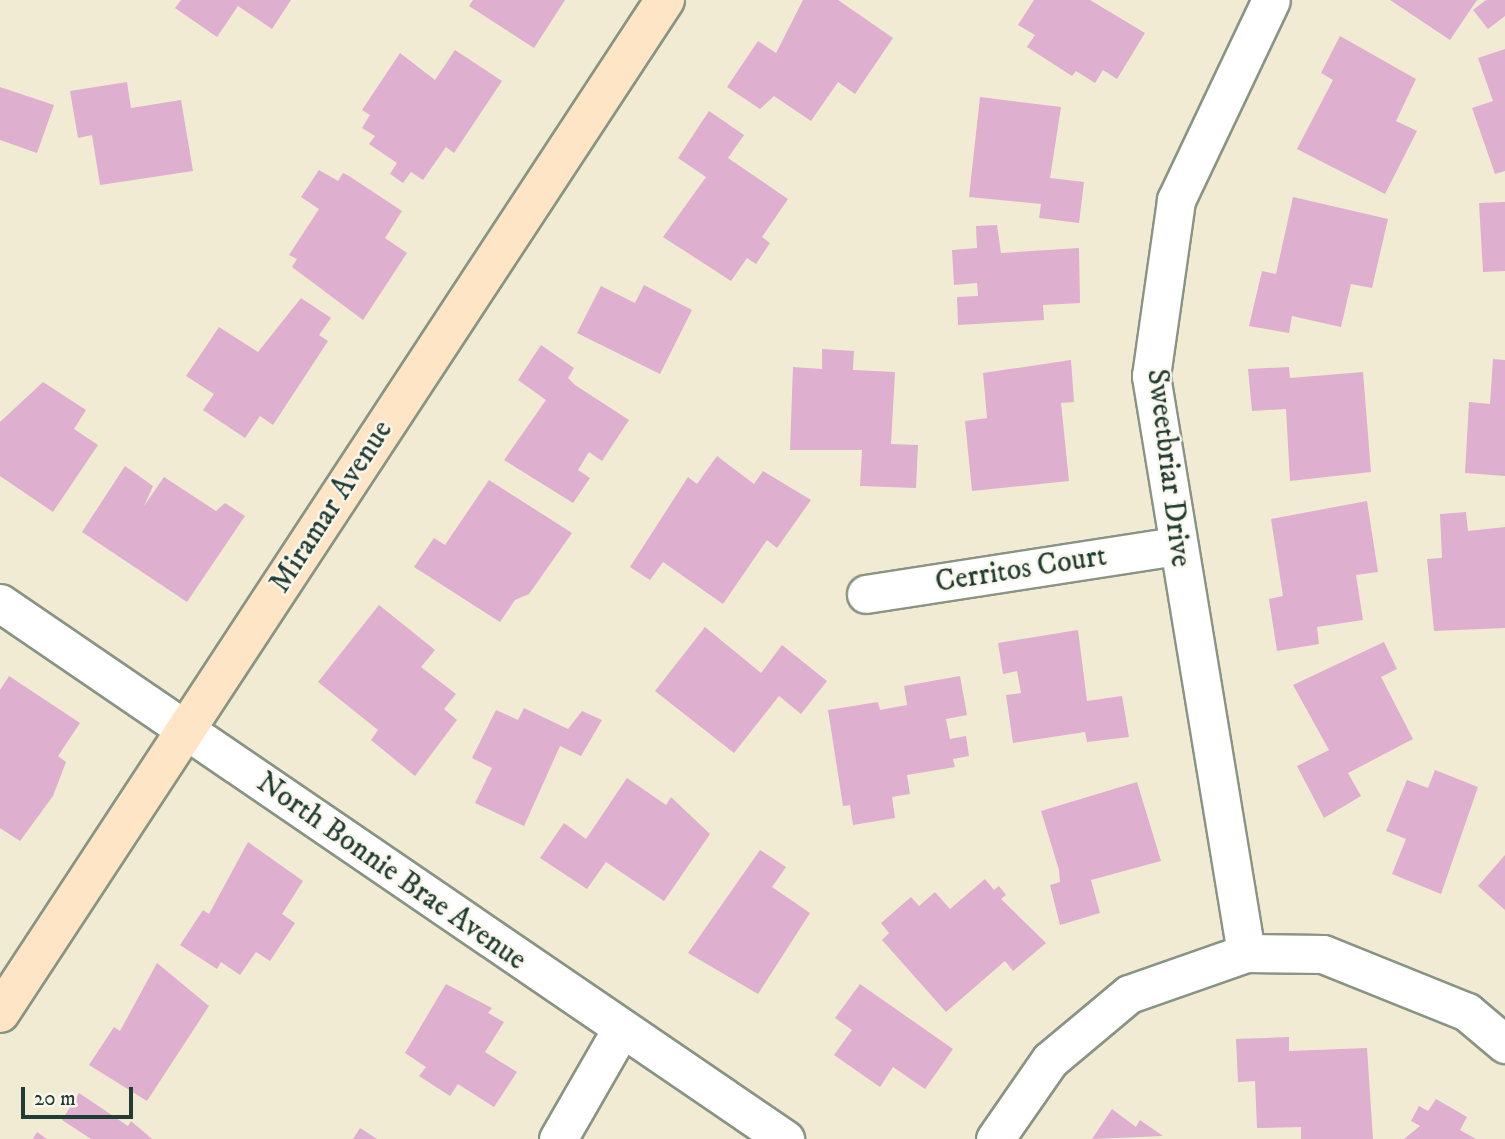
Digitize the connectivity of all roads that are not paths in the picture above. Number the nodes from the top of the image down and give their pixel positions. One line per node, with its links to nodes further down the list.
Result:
1 (665, 0): 6 (street, Miramar Avenue)
2 (1271, 0): 3 (street, Sweetbriar Drive)
3 (1176, 546): 4 (street, Cerritos Court); 7 (street, Sweetbriar Drive)
4 (866, 594)
5 (0, 603): 6 (street, North Bonnie Brae Avenue)
6 (186, 730): 8 (street, Miramar Avenue); 9 (street, North Bonnie Brae Avenue)
7 (1246, 953): 10 (street); 13 (street)
8 (0, 1013)
9 (620, 1031): 11 (street); 12 (street, North Bonnie Brae Avenue)
10 (1505, 1044)
11 (558, 1139)
12 (785, 1139)
13 (995, 1139)

